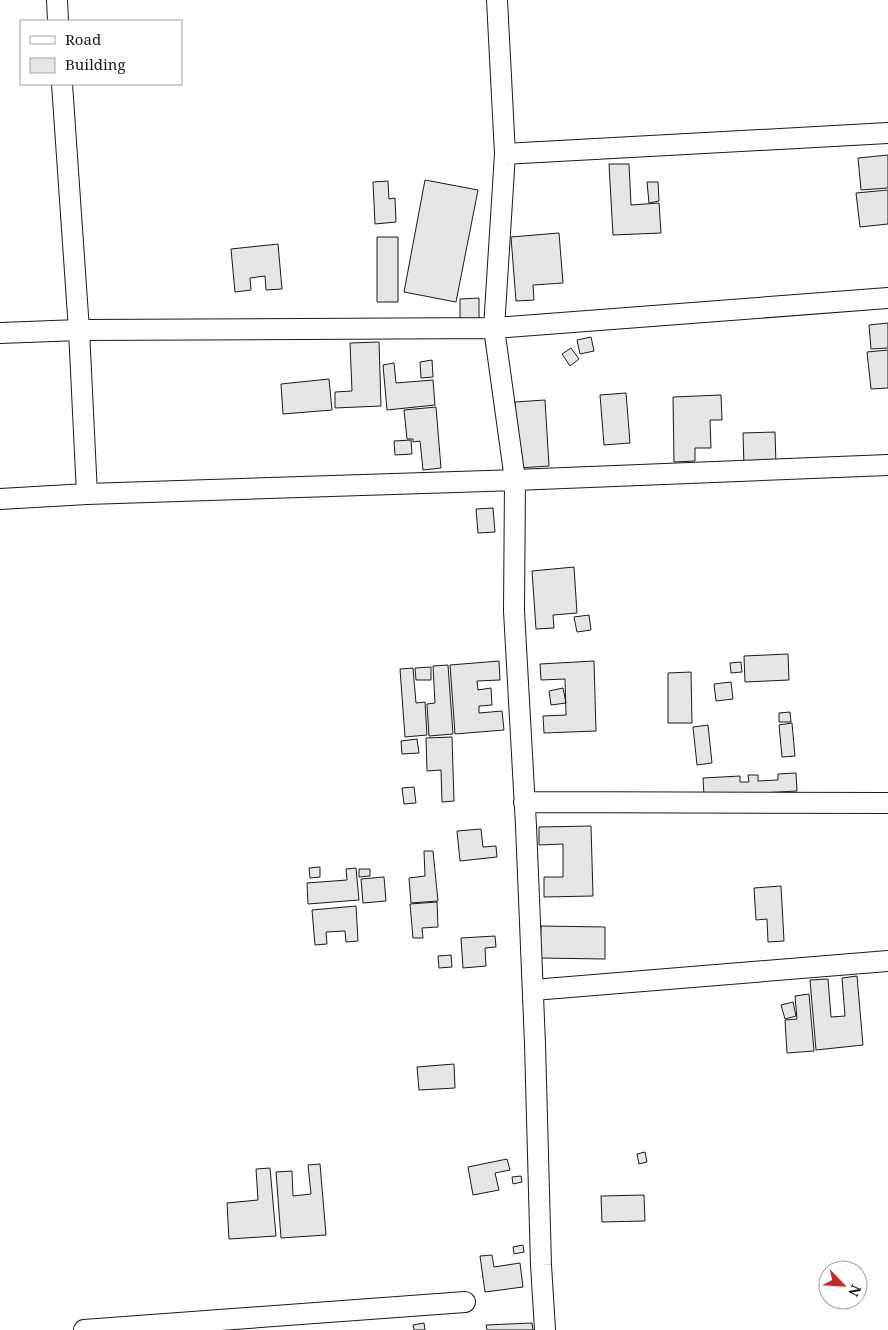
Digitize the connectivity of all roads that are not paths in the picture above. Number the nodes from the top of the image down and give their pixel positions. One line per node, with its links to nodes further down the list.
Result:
1 (56, 0): 3 (street)
2 (497, 0): 6 (street)
3 (58, 20)
4 (62, 85): 9 (street)
5 (888, 133): 6 (street)
6 (505, 154): 8 (street)
7 (888, 298): 8 (street)
8 (494, 328): 9 (street); 12 (street)
9 (79, 330): 10 (street); 13 (street)
10 (0, 333)
11 (888, 465): 12 (street)
12 (515, 480): 13 (street); 15 (street)
13 (87, 494): 14 (street)
14 (0, 499)
15 (524, 802): 16 (street); 18 (street)
16 (888, 803)
17 (888, 960): 18 (street)
18 (533, 990): 21 (street)
19 (465, 1302): 20 (street)
20 (84, 1330)
21 (544, 1330)

